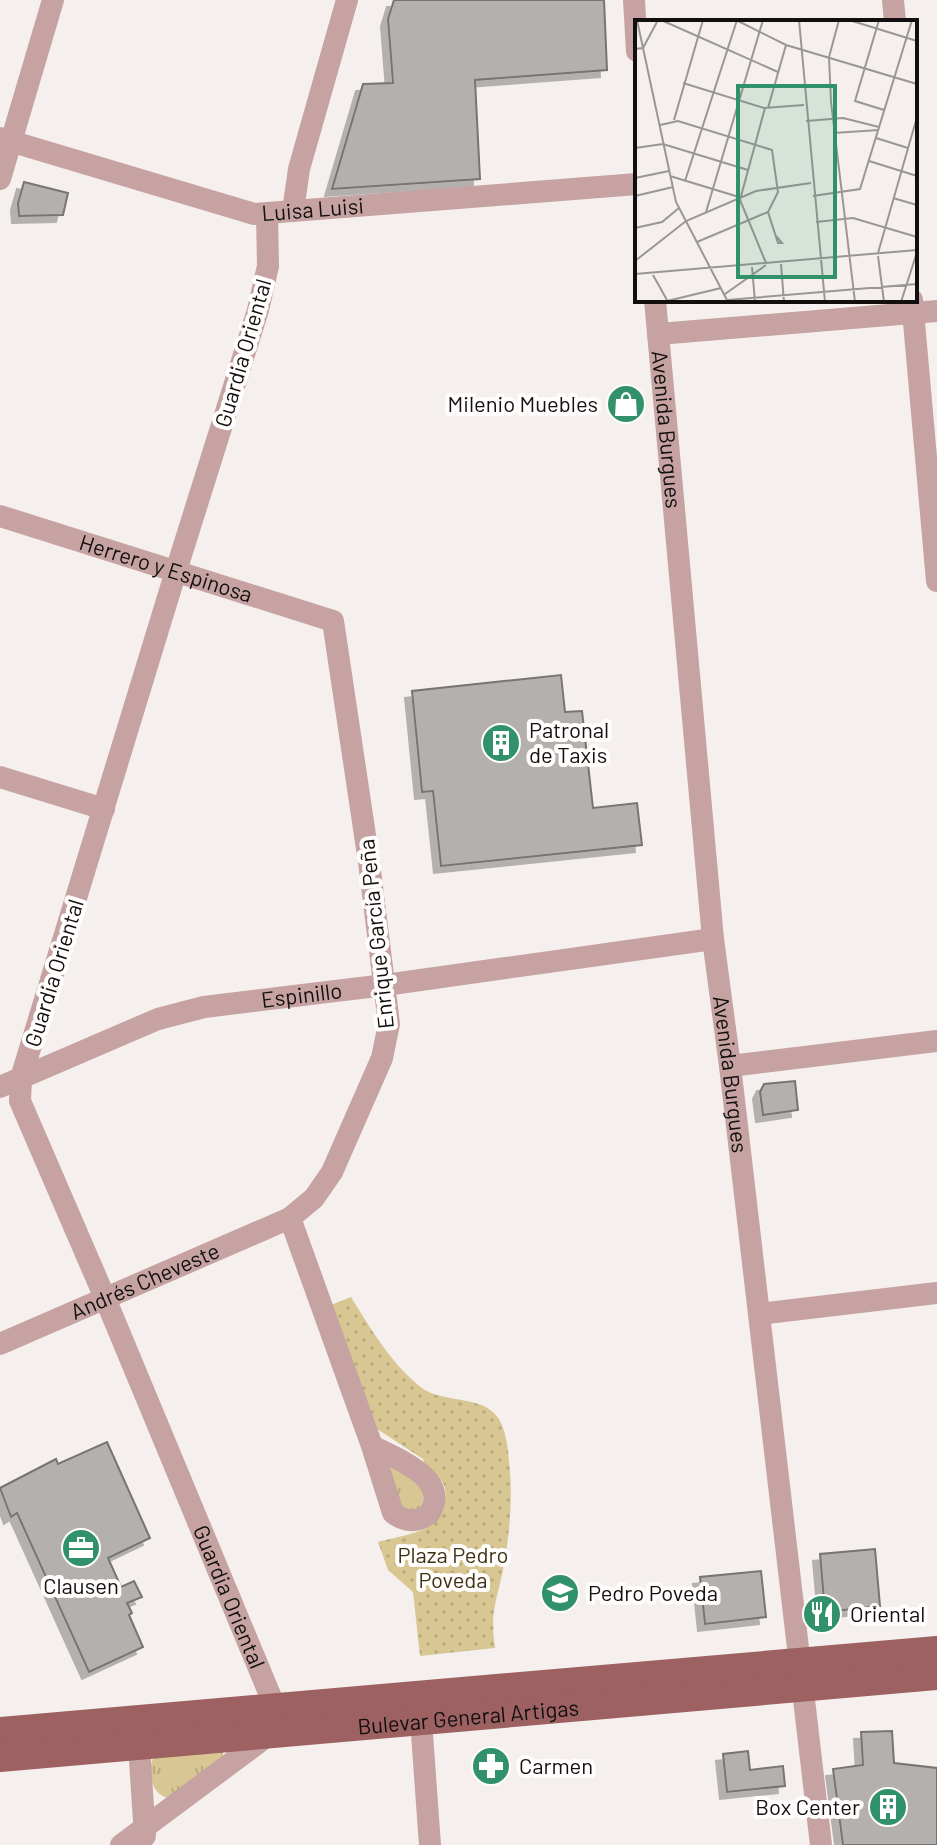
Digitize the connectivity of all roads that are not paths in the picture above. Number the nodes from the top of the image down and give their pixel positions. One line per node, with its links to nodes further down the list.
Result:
1 (53, 0): 7 (street)
2 (347, 0): 10 (street)
3 (634, 0): 5 (street)
4 (893, 0): 6 (street)
5 (635, 20)
6 (895, 20)
7 (6, 139): 8 (street); 11 (street, Luisa Luisi)
8 (0, 179)
9 (635, 184): 10 (street, Luisa Luisi)
10 (293, 211): 11 (street, Luisa Luisi)
11 (267, 214): 18 (street, Guardia Oriental)
12 (655, 302): 15 (street, Avenida Burgues)
13 (912, 306): 14 (street); 15 (street); 16 (street)
14 (937, 311)
15 (658, 334): 23 (street, Avenida Burgues)
16 (931, 455): 19 (street)
17 (0, 516): 18 (street, Herrero y Espinosa)
18 (176, 571): 20 (street, Herrero y Espinosa); 22 (street, Guardia Oriental)
19 (937, 581)
20 (333, 621): 24 (street, Enrique García Peña)
21 (0, 777): 22 (street)
22 (104, 809): 27 (street, Guardia Oriental)
23 (713, 939): 24 (street, Espinillo); 26 (street, Avenida Burgues)
24 (385, 985): 27 (street, Espinillo); 29 (street, Enrique García Peña)
25 (937, 1041): 26 (street)
26 (730, 1066): 32 (street, Avenida Burgues)
27 (11, 1075): 28 (street, Espinillo); 31 (street, Guardia Oriental)
28 (0, 1087)
29 (290, 1218): 31 (street, Andrés Cheveste); 34 (street)
30 (937, 1293): 32 (street)
31 (105, 1298): 33 (street, Andrés Cheveste); 38 (street, Guardia Oriental)
32 (759, 1314): 36 (street, Avenida Burgues)
33 (0, 1344)
34 (372, 1446)
35 (937, 1650): 36 (main road, Bulevar General Artigas)
36 (803, 1675): 37 (main road, Bulevar General Artigas); 38 (main road, Bulevar General Artigas); 39 (main road, Bulevar General Artigas); 46 (street, Avenida Burgues)
37 (937, 1676)
38 (272, 1720): 39 (main road, Bulevar General Artigas); 40 (main road, Bulevar General Artigas); 41 (main road, Bulevar General Artigas); 43 (street)
39 (421, 1720): 45 (street)
40 (0, 1731)
41 (139, 1746): 42 (main road, Bulevar General Artigas); 43 (street)
42 (0, 1758)
43 (145, 1836): 44 (street)
44 (121, 1845)
45 (430, 1845)
46 (821, 1845)

